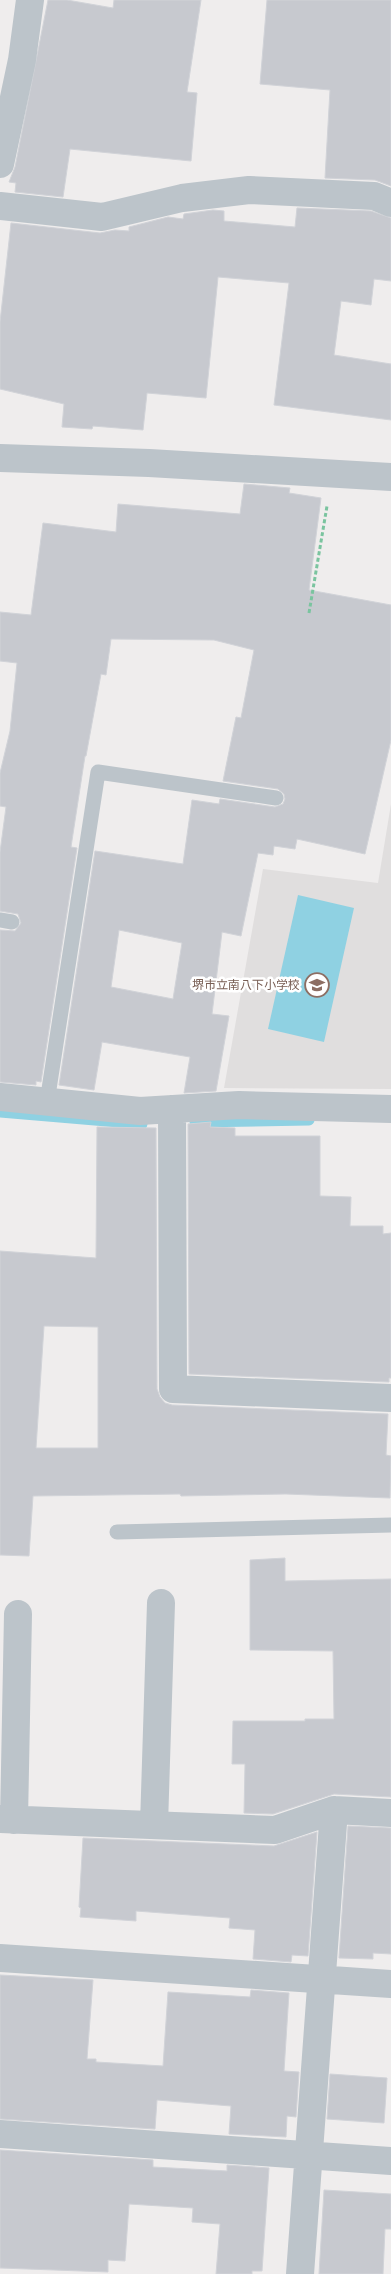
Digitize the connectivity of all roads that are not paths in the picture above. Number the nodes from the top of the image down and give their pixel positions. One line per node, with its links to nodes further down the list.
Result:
1 (30, 0): 2 (street)
2 (0, 164)
3 (391, 203): 4 (street)
4 (0, 206)
5 (0, 458): 6 (street)
6 (391, 477)
7 (276, 798): 9 (lane)
8 (0, 1097): 9 (street)
9 (47, 1102): 10 (street)
10 (172, 1109): 11 (street); 12 (street)
11 (391, 1109)
12 (391, 1398)
13 (391, 1526): 14 (lane)
14 (117, 1532)
15 (162, 1603): 20 (street)
16 (18, 1614): 19 (street)
17 (334, 1810): 18 (street); 20 (street); 22 (street)
18 (391, 1813)
19 (7, 1820): 20 (street)
20 (154, 1825)
21 (0, 1958): 22 (street)
22 (322, 1978): 23 (street); 25 (street)
23 (391, 1984)
24 (0, 2134): 25 (street)
25 (309, 2156): 26 (street); 27 (street)
26 (391, 2161)
27 (300, 2274)

